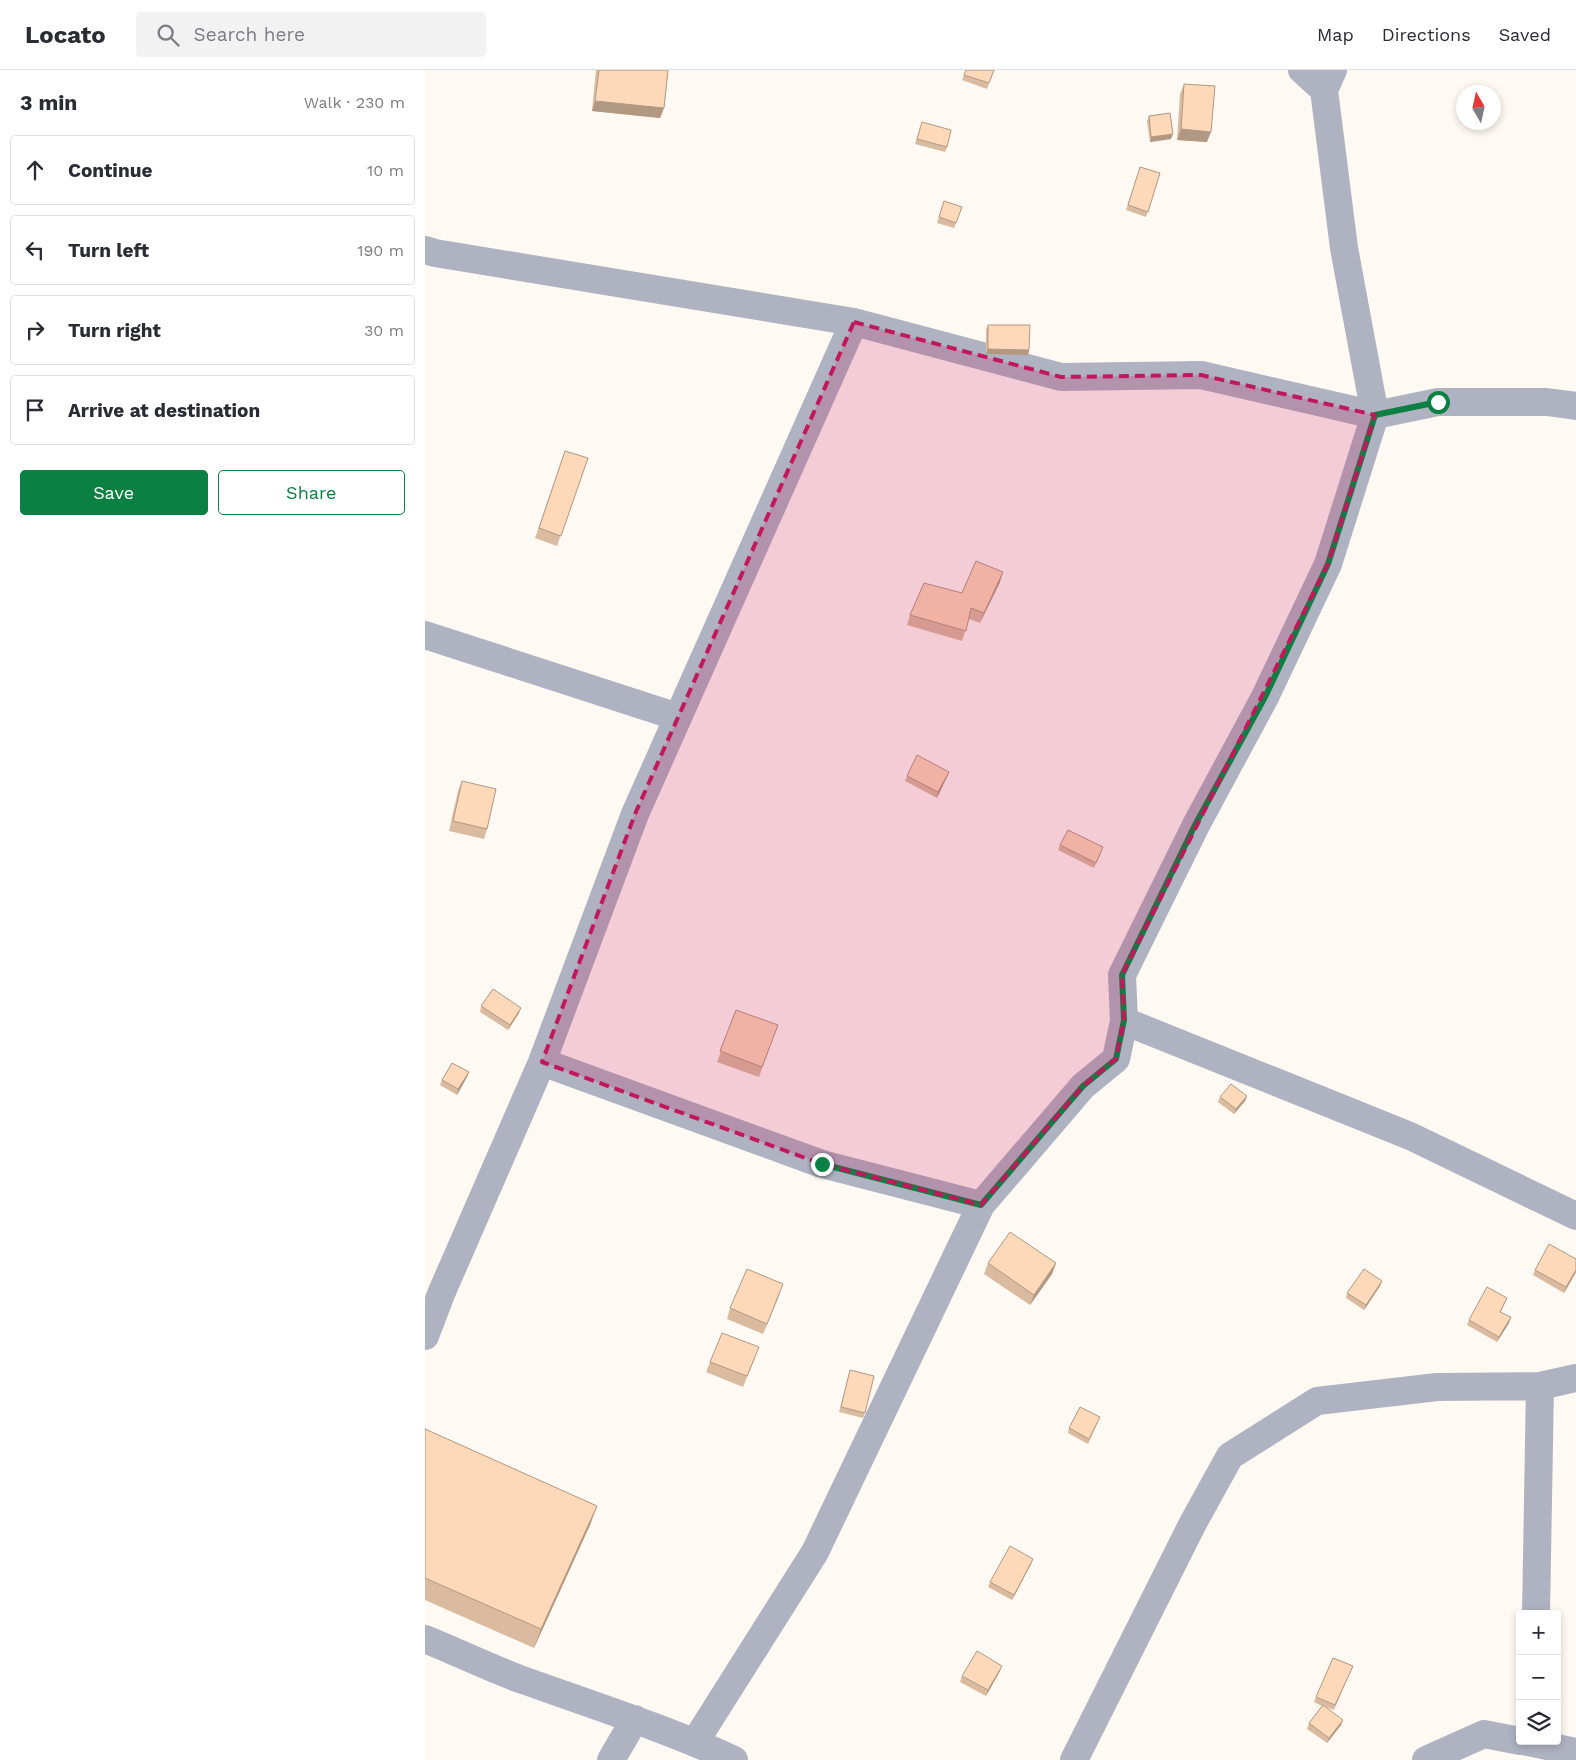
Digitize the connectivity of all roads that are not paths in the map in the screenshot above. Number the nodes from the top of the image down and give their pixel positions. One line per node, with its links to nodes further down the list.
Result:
1 (1302, 70): 2 (street)
2 (1329, 80): 6 (street)
3 (425, 250): 4 (street)
4 (854, 322): 6 (street); 8 (street)
5 (1576, 406): 6 (street)
6 (1375, 415): 9 (street)
7 (425, 635): 8 (street)
8 (678, 717): 10 (street)
9 (1124, 1020): 11 (street); 12 (street)
10 (542, 1062): 11 (street); 13 (street)
11 (981, 1205): 20 (street)
12 (1576, 1216)
13 (425, 1336)
14 (1576, 1378): 15 (street)
15 (1540, 1386): 16 (street); 25 (street)
16 (1536, 1610)
17 (425, 1639): 18 (street)
18 (635, 1718): 20 (street); 23 (street)
19 (1516, 1740): 26 (street)
20 (695, 1742): 24 (street)
21 (1542, 1745): 22 (street)
22 (1576, 1752)
23 (611, 1760)
24 (734, 1760)
25 (1074, 1760)
26 (1426, 1760)

